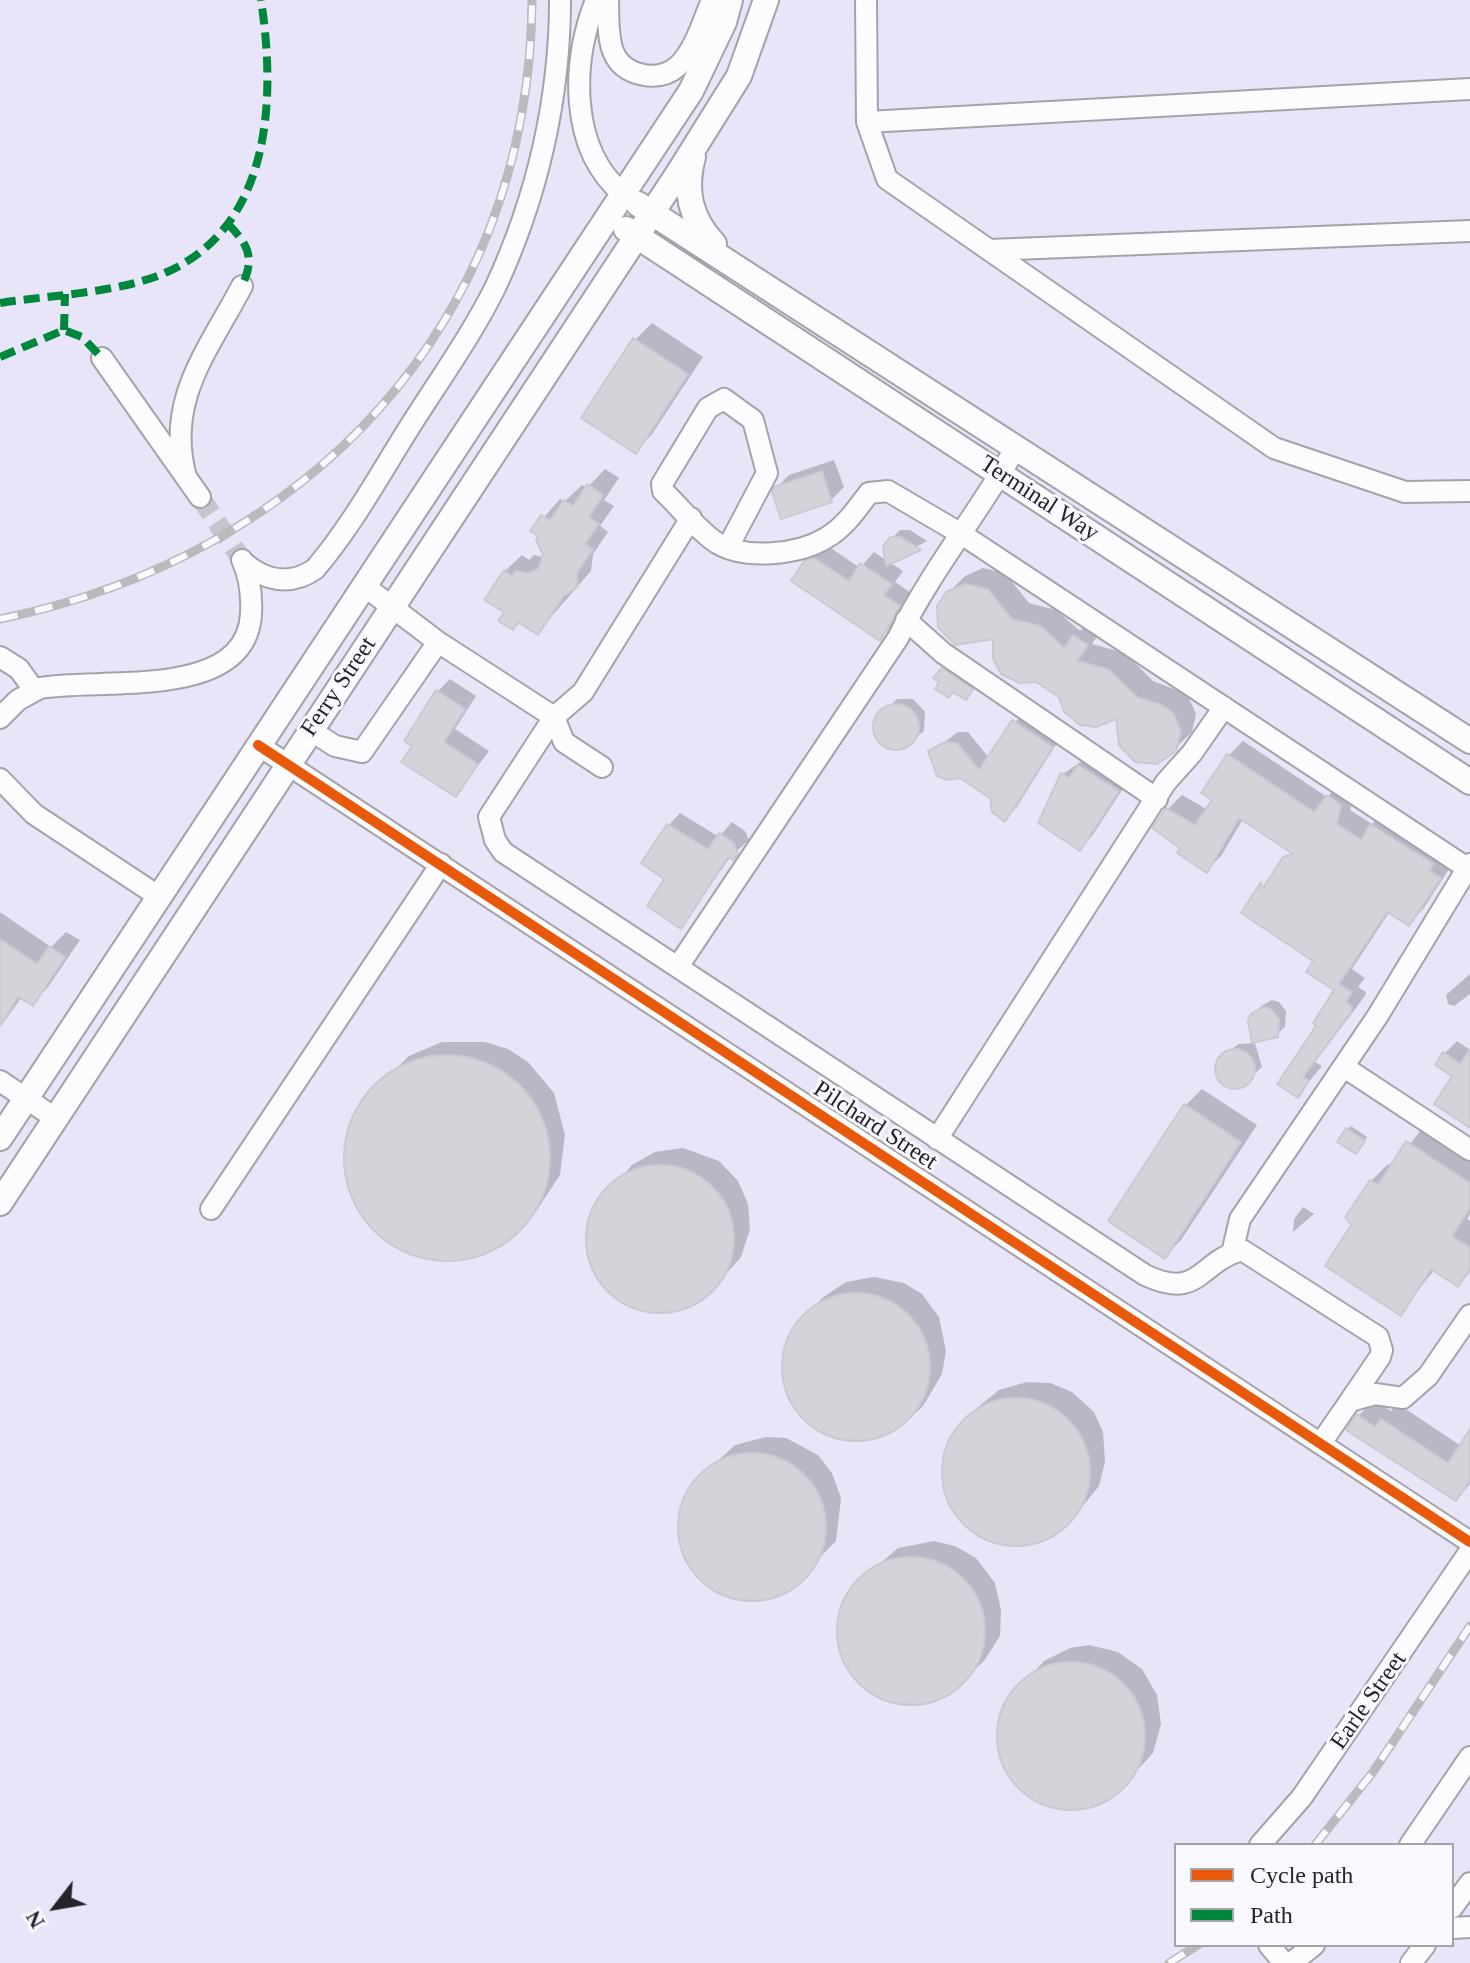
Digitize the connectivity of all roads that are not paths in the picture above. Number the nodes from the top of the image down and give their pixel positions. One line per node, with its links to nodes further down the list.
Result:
1 (560, 0): 33 (street)
2 (596, 0): 11 (street)
3 (608, 0): 4 (street)
4 (712, 0)
5 (730, 0): 11 (main road, Ferry Street)
6 (766, 0): 10 (main road)
7 (866, 0): 9 (street)
8 (1470, 89): 9 (street)
9 (867, 122): 16 (street)
10 (696, 145): 12 (main road); 17 (main road)
11 (623, 194): 12 (main road, Terminal Way); 13 (main road, Ferry Street)
12 (652, 213): 15 (main road, Ferry Street); 17 (main road, Terminal Way)
13 (608, 216): 15 (main road, Terminal Way); 28 (main road, Ferry Street)
14 (1470, 231): 16 (street)
15 (637, 236): 21 (main road, Terminal Way); 29 (main road, Ferry Street)
16 (989, 250): 23 (street)
17 (732, 264): 20 (main road, Terminal Way)
18 (242, 286): 22 (street)
19 (102, 358): 22 (street)
20 (1016, 447): 21 (street); 38 (main road, Terminal Way)
21 (1001, 474): 26 (street); 43 (main road, Terminal Way)
22 (186, 477): 24 (street)
23 (1470, 491)
24 (200, 497)
25 (691, 518): 27 (street); 27 (street); 35 (street)
26 (963, 535): 27 (street); 30 (street); 34 (street)
27 (728, 547)
28 (363, 585): 29 (street); 39 (main road, Ferry Street)
29 (392, 607): 31 (street); 37 (main road, Ferry Street)
30 (906, 620): 44 (street); 48 (street)
31 (438, 642): 35 (street); 37 (street)
32 (0, 657): 33 (street)
33 (34, 690): 36 (street)
34 (1224, 707): 44 (street); 46 (street)
35 (554, 717): 41 (street); 48 (street)
36 (0, 718)
37 (310, 730): 40 (main road, Ferry Street)
38 (1470, 741)
39 (258, 745): 40 (street, Pilchard Street); 47 (main road, Ferry Street)
40 (288, 764): 45 (street, Pilchard Street); 52 (main road, Ferry Street)
41 (602, 767)
42 (0, 779): 47 (street)
43 (1470, 782)
44 (1157, 799): 54 (street)
45 (441, 864): 57 (street); 61 (street, Pilchard Street)
46 (1469, 868): 49 (street)
47 (158, 896): 51 (main road, Ferry Street)
48 (679, 965): 54 (street)
49 (1344, 1067): 55 (street); 58 (street)
50 (0, 1081): 51 (street)
51 (26, 1099): 52 (street); 53 (main road, Ferry Street)
52 (55, 1118): 56 (main road, Ferry Street)
53 (0, 1138)
54 (937, 1139): 58 (street)
55 (1470, 1150)
56 (0, 1203)
57 (211, 1209)
58 (1232, 1253): 60 (street)
59 (1470, 1315): 60 (street)
60 (1350, 1401): 61 (street)
61 (1321, 1443): 62 (street, Pilchard Street)
62 (1470, 1542)
63 (1470, 1551): 65 (street, Earle Street)
64 (1470, 1757): 66 (street)
65 (1262, 1843)
66 (1411, 1843)
67 (1470, 1883): 68 (street)
68 (1454, 1905)
69 (1271, 1947): 72 (street)
70 (1311, 1947): 73 (street)
71 (1423, 1947): 74 (street)
72 (1284, 1963)
73 (1291, 1963)
74 (1411, 1963)

